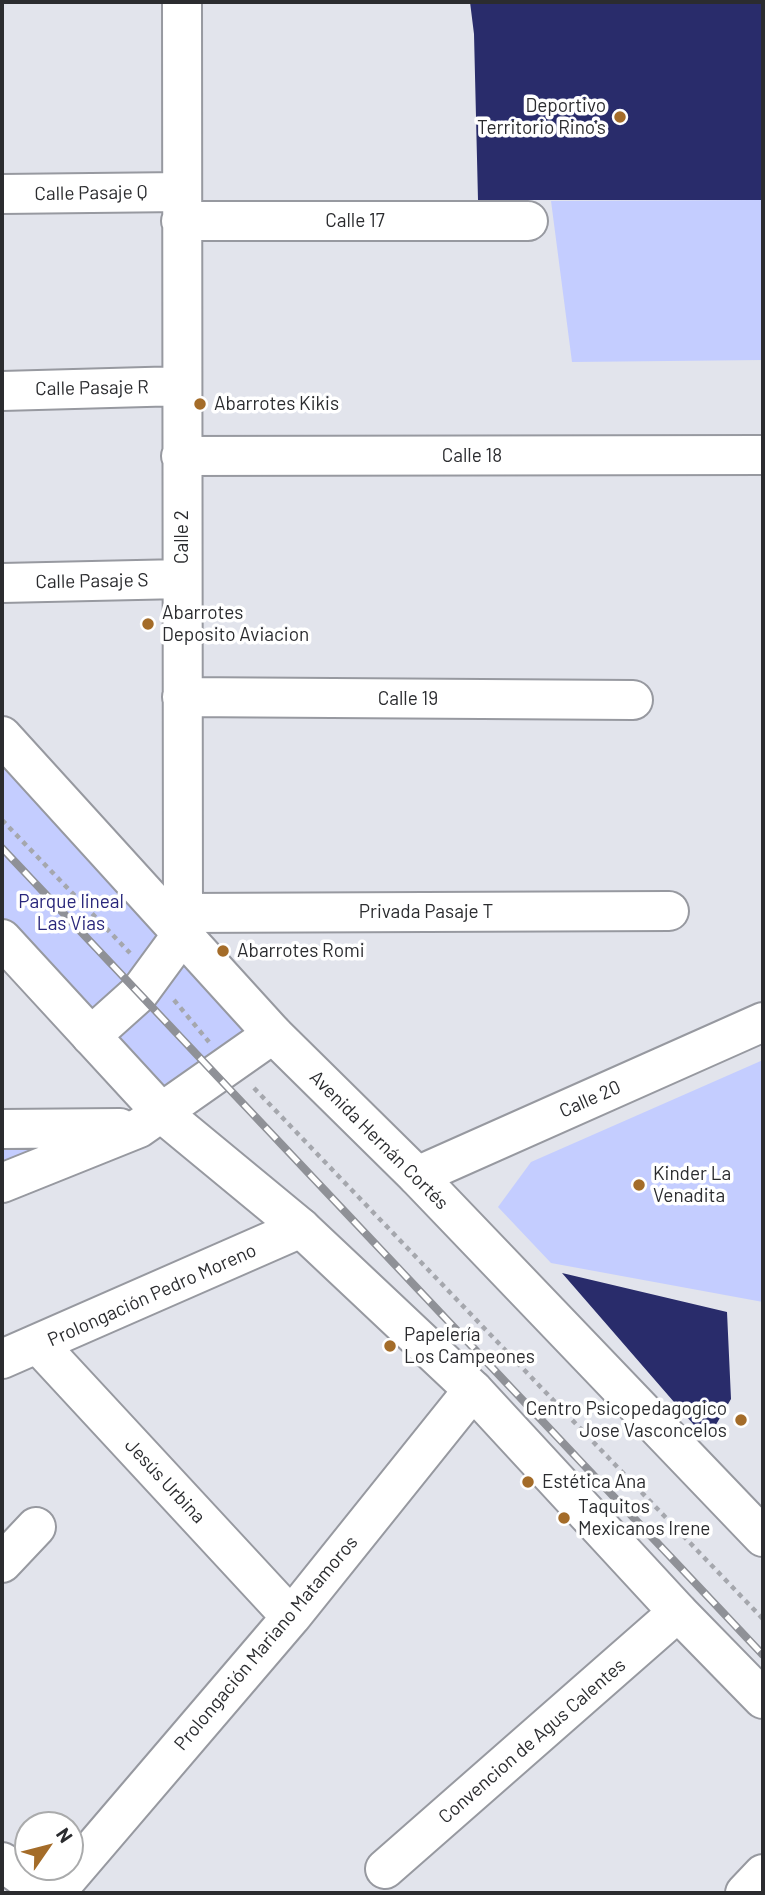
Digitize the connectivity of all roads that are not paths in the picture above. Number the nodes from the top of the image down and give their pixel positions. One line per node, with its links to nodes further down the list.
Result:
1 (182, 2): 3 (street, Calle 2)
2 (2, 194): 3 (street, Calle Pasaje Q)
3 (181, 206): 4 (street, Calle 17); 5 (street, Calle 2)
4 (528, 221)
5 (182, 386): 6 (street, Calle Pasaje R); 8 (street, Calle 2)
6 (2, 391)
7 (763, 455): 8 (street, Calle 18)
8 (181, 456): 9 (street, Calle 2)
9 (182, 579): 10 (street, Calle Pasaje S); 11 (street, Calle 2)
10 (2, 583)
11 (182, 698): 12 (street, Calle 19); 15 (street, Calle 2)
12 (633, 700)
13 (2, 736): 15 (street, Avenida Hernán Cortés)
14 (668, 911): 15 (street, Privada Pasaje T)
15 (183, 923): 18 (street, Avenida Hernán Cortés); 19 (street)
16 (2, 939): 19 (street)
17 (763, 1022): 22 (street, Calle 20)
18 (273, 1034): 20 (street); 22 (street, Avenida Hernán Cortés)
19 (91, 1036): 20 (street)
20 (151, 1121): 21 (street); 23 (street); 24 (street)
21 (2, 1129)
22 (417, 1176): 29 (street, Avenida Hernán Cortés)
23 (2, 1183)
24 (301, 1228): 25 (street, Prolongación Pedro Moreno); 27 (street)
25 (39, 1345): 26 (street, Prolongación Pedro Moreno); 32 (street, Jesús Urbina)
26 (2, 1359)
27 (473, 1390): 31 (street); 32 (street, Prolongación Mariano Matamoros)
28 (36, 1527): 30 (street)
29 (763, 1537)
30 (2, 1563)
31 (678, 1612): 33 (street); 35 (street, Convencion de Agus Calentes)
32 (291, 1617): 38 (street, Prolongación Mariano Matamoros)
33 (763, 1699)
34 (2, 1862): 37 (street)
35 (385, 1869)
36 (763, 1874): 39 (street)
37 (46, 1893)
38 (55, 1893)
39 (745, 1893)

